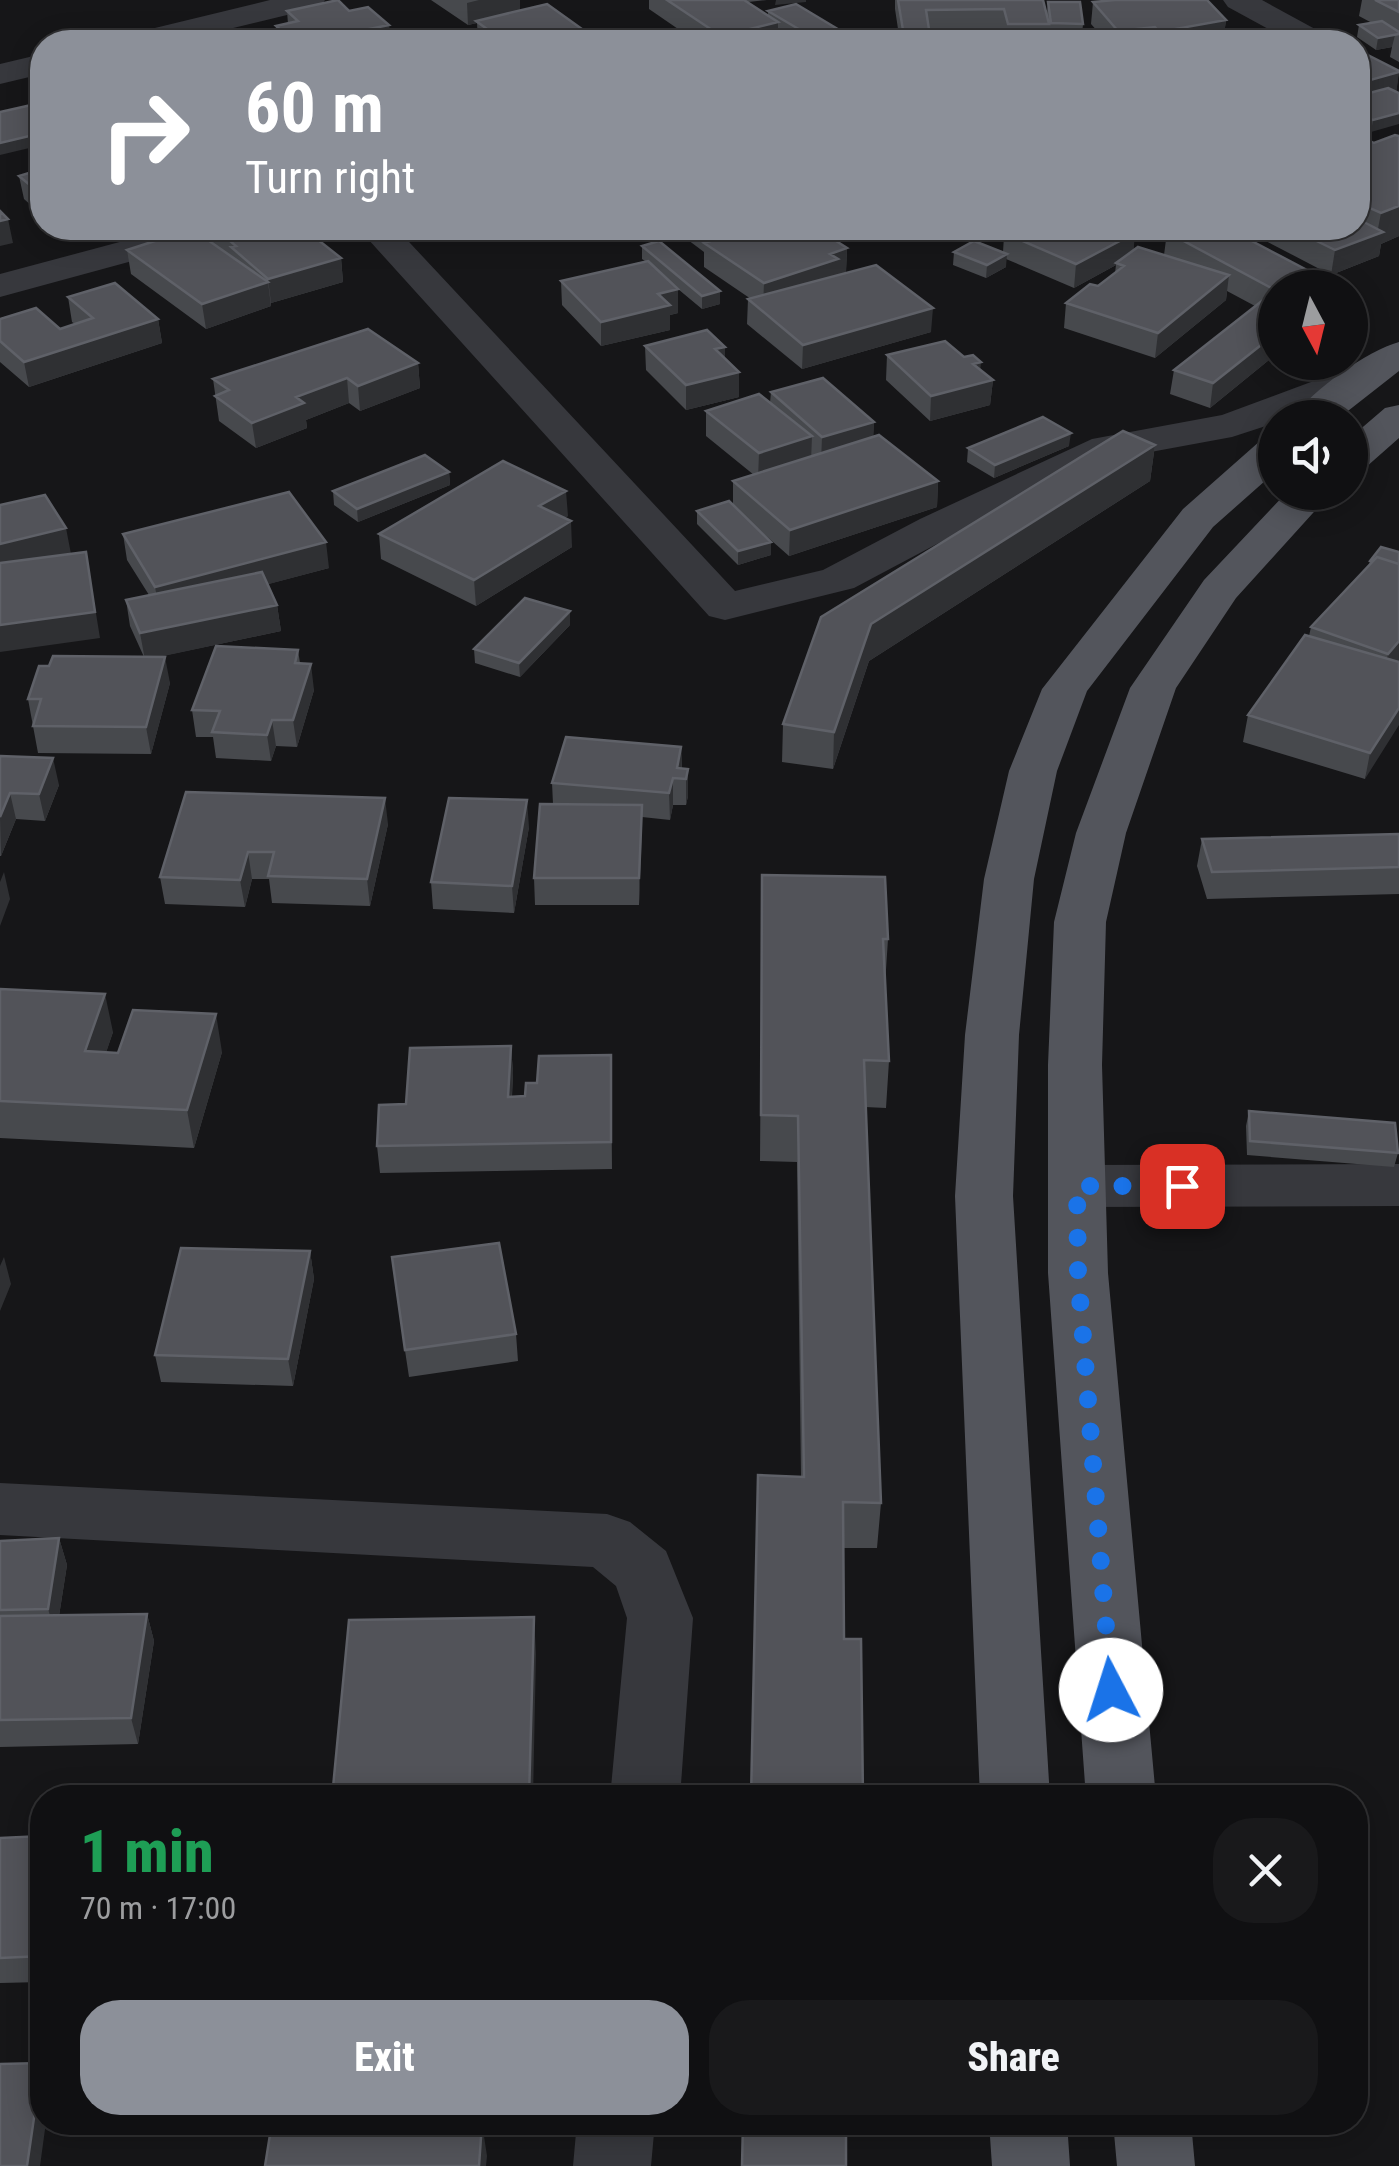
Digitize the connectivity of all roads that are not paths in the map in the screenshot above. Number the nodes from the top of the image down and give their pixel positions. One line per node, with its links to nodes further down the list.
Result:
1 (309, 0): 3 (street)
2 (1240, 0): 4 (street)
3 (208, 30)
4 (1293, 30)
5 (30, 67): 6 (street)
6 (0, 74)
7 (167, 240): 9 (street)
8 (387, 240): 10 (street)
9 (0, 286)
10 (1384, 363): 11 (main road)
11 (1336, 400)
12 (1399, 416): 13 (main road)
13 (1368, 443)
14 (1258, 465): 20 (main road)
15 (1295, 510): 17 (main road)
16 (1399, 1185): 17 (street)
17 (1077, 1186): 21 (main road)
18 (0, 1509): 19 (street)
19 (645, 1785)
20 (1014, 1785)
21 (1120, 1785)
22 (615, 2135): 25 (street)
23 (1029, 2135): 26 (main road)
24 (1153, 2135): 27 (main road)
25 (612, 2166)
26 (1030, 2166)
27 (1156, 2166)

